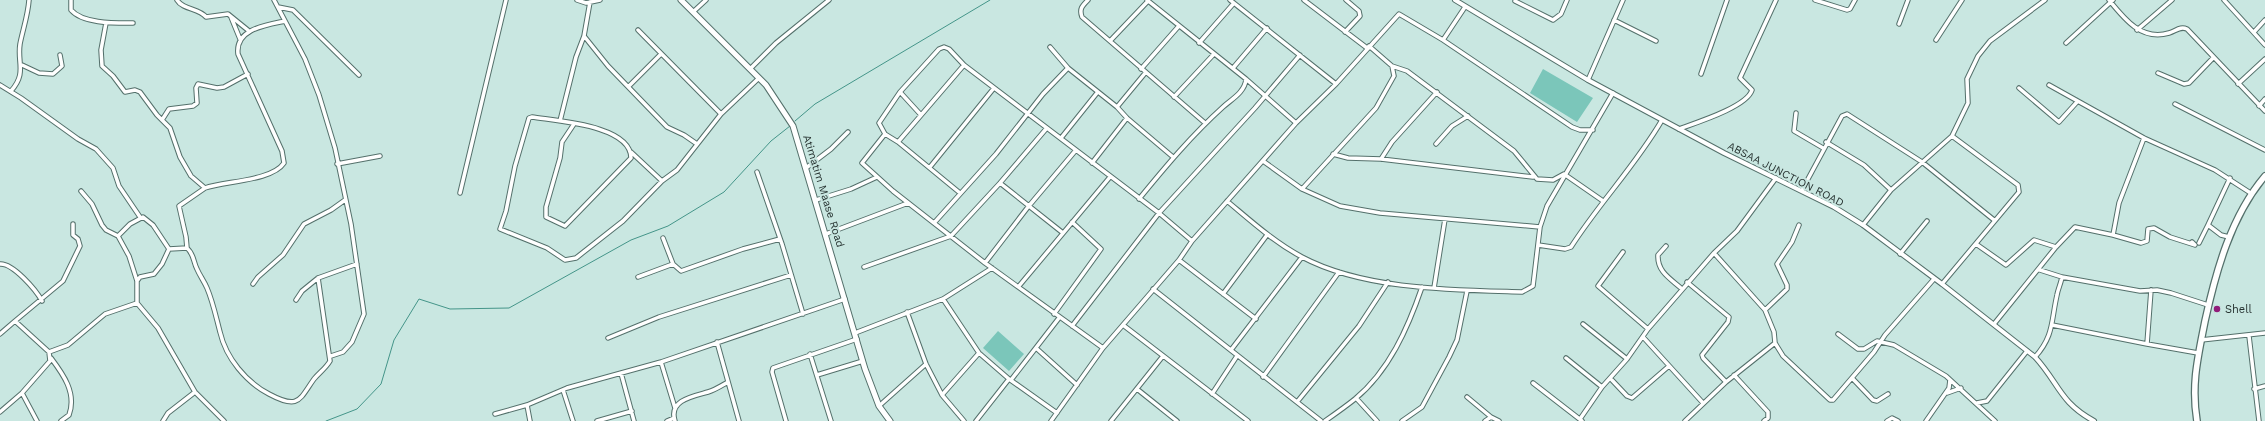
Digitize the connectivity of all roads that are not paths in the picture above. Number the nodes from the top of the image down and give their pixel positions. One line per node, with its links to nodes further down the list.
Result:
1 (28, 0): 65 (street)
2 (71, 0): 38 (street)
3 (177, 0): 34 (street)
4 (274, 0): 31 (street)
5 (506, 0): 153 (street)
6 (579, 0): 30 (street)
7 (600, 0): 30 (street)
8 (681, 0): 33 (main road, Atimatim Maase Road)
9 (706, 0): 33 (street)
10 (829, 0): 70 (street)
11 (1088, 0): 52 (street)
12 (1304, 0): 46 (street)
13 (1346, 0): 46 (street)
14 (1455, 0): 32 (street, ABSAA JUNCTION ROAD)
15 (1567, 0): 28 (street)
16 (1622, 0): 35 (street)
17 (1727, 0): 75 (street)
18 (1776, 0): 113 (street)
19 (1815, 0): 20 (street)
20 (1856, 0)
21 (1908, 0): 40 (street)
22 (1962, 0): 51 (street)
23 (2045, 0): 117 (street)
24 (2172, 0): 44 (street)
25 (2224, 0): 47 (street)
26 (1147, 1): 41 (street); 52 (street)
27 (1232, 1): 42 (street); 54 (street)
28 (1515, 1)
29 (2111, 1): 44 (street); 55 (street)
30 (590, 2): 48 (street)
31 (278, 7): 37 (street); 76 (street)
32 (1465, 7): 50 (street); 79 (street, ABSAA JUNCTION ROAD)
33 (694, 12): 70 (main road, Atimatim Maase Road)
34 (231, 17): 45 (street); 49 (street)
35 (1614, 20): 53 (street); 79 (street)
36 (2265, 20): 47 (street)
37 (285, 21): 45 (street); 135 (street)
38 (106, 23): 39 (street); 106 (street)
39 (133, 23)
40 (1899, 24)
41 (1178, 27): 54 (street); 71 (street)
42 (1267, 28): 62 (street); 69 (street)
43 (638, 30): 59 (street)
44 (2137, 30): 63 (street)
45 (249, 31): 49 (street)
46 (1345, 32): 58 (street)
47 (2254, 32): 56 (street)
48 (584, 36): 84 (street); 108 (street)
49 (240, 40): 74 (street)
50 (1443, 40): 58 (street); 114 (street)
51 (1936, 40)
52 (1110, 41): 71 (street)
53 (1656, 41)
54 (1199, 43): 60 (street)
55 (2066, 44)
56 (2265, 45)
57 (1050, 47): 68 (street)
58 (1368, 47): 67 (street); 80 (street)
59 (661, 54): 84 (street); 101 (street)
60 (1214, 54): 69 (street); 93 (street)
61 (60, 55): 65 (street)
62 (1300, 55): 80 (street); 92 (street)
63 (2213, 58): 73 (street); 81 (street)
64 (2265, 58): 81 (street)
65 (22, 65): 87 (street)
66 (964, 65): 85 (street); 88 (street); 102 (street)
67 (1392, 66): 89 (street); 128 (street)
68 (1068, 68): 90 (street); 103 (street)
69 (1233, 68): 78 (street)
70 (750, 69): 77 (main road, Atimatim Maase Road)
71 (1141, 69): 72 (street)
72 (1146, 72): 93 (street); 98 (street)
73 (2158, 73)
74 (248, 74): 106 (street); 148 (street)
75 (1701, 74)
76 (359, 75)
77 (759, 78): 101 (street); 137 (main road, Atimatim Maase Road)
78 (1246, 79): 92 (street); 109 (street)
79 (1588, 80): 91 (street, ABSAA JUNCTION ROAD)
80 (1336, 84): 110 (street)
81 (2238, 84): 97 (street)
82 (0, 85): 87 (street)
83 (2049, 85): 95 (street)
84 (629, 86): 122 (street)
85 (994, 88): 103 (street); 136 (street)
86 (2019, 88): 95 (street)
87 (11, 91): 164 (street)
88 (900, 92): 102 (street); 116 (street)
89 (1437, 92): 104 (street); 131 (street)
90 (1097, 93): 98 (street); 118 (street)
91 (1613, 93): 107 (street, ABSAA JUNCTION ROAD); 114 (street)
92 (1265, 95): 110 (street); 163 (street)
93 (1174, 97): 109 (street)
94 (2265, 99): 97 (street)
95 (2077, 102): 119 (street)
96 (2175, 104): 126 (street)
97 (2259, 106): 99 (street)
98 (1117, 107): 105 (street)
99 (2265, 111)
100 (1796, 113): 124 (street)
101 (721, 114): 122 (street)
102 (921, 115): 120 (street)
103 (1028, 115): 112 (street); 154 (street)
104 (1468, 116): 123 (street); 143 (street)
105 (1127, 118): 130 (street); 134 (street)
106 (162, 120): 148 (street)
107 (1662, 120): 113 (street, ABSAA JUNCTION ROAD); 160 (street)
108 (560, 121): 111 (street); 146 (street)
109 (1205, 123): 130 (street)
110 (1296, 123): 132 (street)
111 (574, 124): 127 (street); 127 (street)
112 (1046, 129): 118 (street); 147 (street)
113 (1679, 129): 144 (street, ABSAA JUNCTION ROAD)
114 (1593, 130): 139 (street)
115 (848, 132): 137 (street)
116 (885, 134): 120 (street); 142 (street)
117 (1952, 136): 133 (street); 166 (street)
118 (1061, 138): 125 (street)
119 (2144, 138): 145 (street); 178 (street)
120 (898, 142): 136 (street)
121 (1826, 142): 124 (street); 133 (street); 151 (street)
122 (697, 144): 146 (street)
123 (1436, 144)
124 (1823, 148): 150 (street)
125 (1076, 150): 134 (street); 162 (street)
126 (2265, 150)
127 (631, 152): 146 (street)
128 (1333, 154): 131 (street); 149 (street)
129 (380, 156): 135 (street)
130 (1173, 157): 156 (street)
131 (1381, 160): 143 (street)
132 (1263, 161): 149 (street); 159 (street)
133 (1922, 162): 151 (street); 166 (street)
134 (1092, 163): 140 (street)
135 (337, 164): 157 (street)
136 (930, 167): 154 (street)
137 (806, 168): 158 (main road, Atimatim Maase Road)
138 (757, 172): 183 (street)
139 (1564, 174): 143 (street); 160 (street); 174 (street)
140 (1110, 176): 156 (street); 168 (street)
141 (2265, 176): 155 (main road)
142 (877, 177): 158 (street); 161 (street)
143 (1533, 177)
144 (1776, 178): 150 (street, ABSAA JUNCTION ROAD); 194 (street)
145 (2230, 178): 155 (street); 173 (street)
146 (662, 181)
147 (1000, 183): 162 (street); 180 (street)
148 (205, 188): 191 (street)
149 (1302, 189): 165 (street)
150 (1802, 190): 172 (street, ABSAA JUNCTION ROAD)
151 (1891, 190): 172 (street)
152 (81, 191): 179 (street)
153 (460, 193)
154 (960, 193): 169 (street)
155 (2252, 194): 181 (main road)
156 (1139, 199): 163 (street)
157 (346, 200): 200 (street); 214 (street)
158 (816, 200): 176 (main road, Atimatim Maase Road)
159 (1227, 201): 177 (street); 184 (street)
160 (1603, 201): 188 (street)
161 (908, 203): 169 (street); 176 (street)
162 (1028, 206): 175 (street); 198 (street)
163 (1159, 213): 184 (street); 241 (street)
164 (140, 217): 179 (street); 192 (street)
165 (1445, 219): 174 (street); 218 (street)
166 (1994, 220): 187 (street)
167 (1927, 221): 195 (street)
168 (1072, 222): 175 (street); 233 (street)
169 (934, 223): 180 (street)
170 (74, 224): 227 (street)
171 (1799, 225): 230 (street)
172 (1863, 225): 195 (street, ABSAA JUNCTION ROAD)
173 (2208, 225): 181 (street); 186 (street)
174 (1540, 227): 188 (street)
175 (1063, 233): 216 (street)
176 (826, 234): 224 (main road, Atimatim Maase Road)
177 (1267, 235): 196 (street); 223 (street)
178 (2113, 235): 185 (street); 190 (street)
179 (118, 236): 211 (street)
180 (950, 236): 198 (street); 202 (street)
181 (2229, 237): 229 (main road)
182 (663, 238): 201 (street)
183 (780, 239): 201 (street); 206 (street)
184 (1192, 241): 197 (street)
185 (2192, 242)
186 (2198, 243)
187 (1976, 244): 190 (street); 215 (street)
188 (1538, 245): 222 (street)
189 (1666, 246): 219 (street)
190 (2056, 247): 204 (street)
191 (187, 248): 192 (street); 264 (street)
192 (169, 249): 211 (street)
193 (1623, 252): 242 (street)
194 (1714, 253): 213 (street); 230 (street)
195 (1900, 254): 210 (street, ABSAA JUNCTION ROAD)
196 (1302, 257): 205 (street); 235 (street)
197 (1179, 260): 220 (street); 223 (street)
198 (985, 263): 203 (street)
199 (0, 264): 227 (street)
200 (357, 264): 209 (street); 264 (street)
201 (672, 264): 207 (street)
202 (864, 266)
203 (992, 268): 216 (street); 225 (street)
204 (2040, 270): 208 (street); 238 (street)
205 (1339, 272): 212 (street); 278 (street)
206 (791, 275): 232 (street); 249 (street)
207 (638, 277)
208 (2062, 277): 221 (street); 240 (street)
209 (318, 278): 226 (street); 264 (street)
210 (1934, 279): 215 (street, ABSAA JUNCTION ROAD); 252 (street)
211 (137, 281): 228 (street)
212 (1388, 282): 217 (street); 302 (street)
213 (1687, 282): 219 (street); 284 (street)
214 (254, 284)
215 (1942, 284): 238 (street, ABSAA JUNCTION ROAD)
216 (1019, 286): 233 (street)
217 (1422, 287): 218 (street); 300 (street)
218 (1434, 288): 222 (street)
219 (1682, 289): 242 (street)
220 (1153, 290): 239 (street); 258 (street)
221 (2152, 290): 229 (street); 255 (street)
222 (1467, 291): 338 (street)
223 (1223, 294): 235 (street)
224 (845, 299): 232 (street); 243 (main road, Atimatim Maase Road)
225 (943, 299): 231 (street); 261 (street)
226 (296, 300)
227 (42, 301): 236 (street)
228 (137, 303): 260 (street); 293 (street)
229 (2208, 305): 251 (main road)
230 (1765, 310): 254 (street)
231 (907, 312): 243 (street); 273 (street)
232 (803, 314): 253 (street)
233 (1054, 314): 234 (street)
234 (1059, 318): 241 (street); 256 (street)
235 (1256, 319): 258 (street)
236 (15, 321): 245 (street); 260 (street)
237 (1583, 324): 270 (street)
238 (1994, 324): 259 (street, ABSAA JUNCTION ROAD)
239 (1123, 325): 257 (street); 265 (street)
240 (2052, 325): 255 (street); 267 (street)
241 (1072, 326): 257 (street)
242 (1648, 329): 248 (street)
243 (855, 333): 250 (main road, Atimatim Maase Road)
244 (2265, 333): 247 (street)
245 (0, 334)
246 (1838, 334): 252 (street)
247 (2249, 336): 251 (street); 291 (street)
248 (1643, 337): 270 (street); 274 (street)
249 (608, 338)
250 (857, 339): 263 (street); 271 (main road, Atimatim Maase Road)
251 (2201, 340): 262 (main road)
252 (1881, 341): 280 (street); 282 (street)
253 (717, 342): 272 (street); 283 (street)
254 (1775, 343): 277 (street); 280 (street)
255 (2147, 344): 262 (street)
256 (1036, 348): 281 (street); 286 (street)
257 (1103, 348): 286 (street)
258 (1231, 350): 266 (street)
259 (2027, 351): 267 (street, ABSAA JUNCTION ROAD); 301 (street)
260 (49, 352): 268 (street)
261 (979, 353): 281 (street); 298 (street)
262 (2198, 353): 348 (main road)
263 (810, 354): 276 (street); 326 (street)
264 (331, 356)
265 (1163, 356): 290 (street); 295 (street)
266 (1237, 356): 278 (street); 295 (street)
267 (2035, 357): 347 (street, ABSAA JUNCTION ROAD)
268 (51, 358): 294 (street); 317 (street)
269 (1566, 358): 288 (street)
270 (1627, 359): 279 (street)
271 (863, 360): 276 (street); 306 (main road, Atimatim Maase Road)
272 (660, 362): 275 (street); 307 (street)
273 (926, 364): 298 (street); 306 (street)
274 (1670, 366): 279 (street); 303 (street)
275 (621, 373): 292 (street); 308 (street)
276 (817, 375): 327 (street)
277 (1734, 375): 284 (street); 342 (street)
278 (1263, 376): 302 (street)
279 (1610, 378): 288 (street)
280 (1852, 378): 296 (street)
281 (1010, 379): 311 (street); 330 (street)
282 (1950, 380): 289 (street); 297 (street)
283 (728, 382): 307 (street); 325 (street)
284 (1726, 382): 303 (street)
285 (1533, 383): 315 (street)
286 (1078, 385): 311 (street)
287 (2265, 386): 291 (street)
288 (1602, 387): 315 (street)
289 (1960, 388): 297 (street); 304 (street)
290 (1137, 389): 332 (street); 333 (street)
291 (2254, 389): 349 (street)
292 (563, 390): 305 (street); 321 (street)
293 (195, 392): 318 (street); 319 (street)
294 (22, 393): 310 (street); 316 (street)
295 (1212, 394): 334 (street)
296 (1888, 394)
297 (1945, 394): 345 (street)
298 (942, 395): 329 (street)
299 (1467, 397): 313 (street)
300 (1356, 398): 336 (street); 337 (street)
301 (1987, 401): 304 (street); 309 (street)
302 (1297, 402): 335 (street)
303 (1704, 403): 341 (street)
304 (1977, 403): 309 (street)
305 (527, 405): 312 (street); 320 (street)
306 (879, 406): 328 (main road, Atimatim Maase Road)
307 (675, 408): 314 (street)
308 (632, 411): 322 (street); 323 (street)
309 (1986, 411): 346 (street)
310 (0, 412)
311 (1057, 412): 331 (street)
312 (495, 414)
313 (1490, 417): 339 (street); 340 (street)
314 (675, 420): 324 (street)
315 (1581, 420)
316 (37, 421)
317 (61, 421)
318 (163, 421)
319 (224, 421)
320 (530, 421)
321 (573, 421)
322 (597, 421)
323 (634, 421)
324 (667, 421)
325 (739, 421)
326 (786, 421)
327 (831, 421)
328 (890, 421)
329 (964, 421)
330 (976, 421)
331 (1051, 421)
332 (1111, 421)
333 (1177, 421)
334 (1248, 421)
335 (1321, 421)
336 (1325, 421)
337 (1377, 421)
338 (1402, 421)
339 (1485, 421)
340 (1499, 421)
341 (1685, 421)
342 (1764, 421)
343 (1887, 421): 344 (street)
344 (1898, 421)
345 (1926, 421)
346 (1995, 421)
347 (2094, 421)
348 (2197, 421)
349 (2260, 421)

